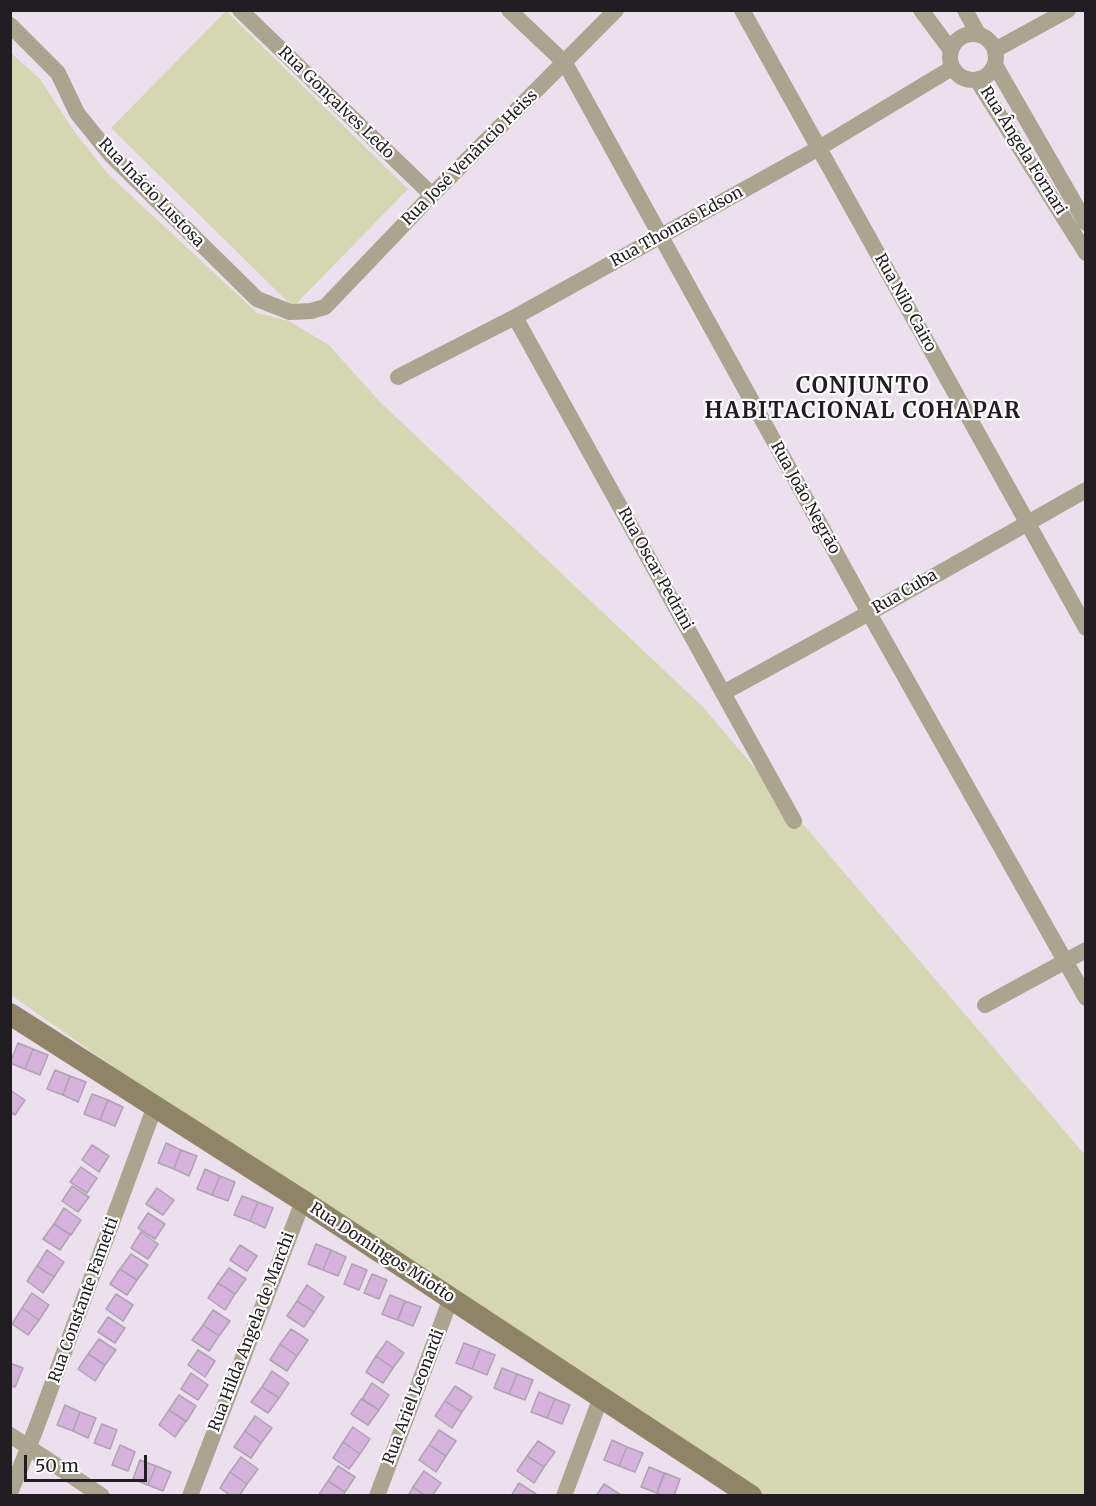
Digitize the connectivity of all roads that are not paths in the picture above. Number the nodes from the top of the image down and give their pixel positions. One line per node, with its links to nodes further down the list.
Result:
1 (240, 10): 16 (street, Rua Gonçalves Ledo)
2 (509, 10): 12 (street, Rua João Negrão)
3 (616, 10): 12 (street, Rua José Venâncio Heiss)
4 (742, 10): 15 (street, Rua Nilo Cairo)
5 (921, 10): 10 (street)
6 (965, 10): 9 (street)
7 (1068, 10): 11 (street)
8 (10, 25): 20 (street, Rua Inácio Lustosa)
9 (978, 34): 10 (street); 11 (street)
10 (950, 49): 13 (street)
11 (995, 57): 14 (street); 17 (street, Rua Ângela Fornari)
12 (565, 63): 16 (street, Rua José Venâncio Heiss); 18 (street, Rua João Negrão)
13 (952, 68): 14 (street); 15 (street, Rua Thomas Edson)
14 (978, 80): 17 (street, Rua Ângela Fornari)
15 (819, 148): 18 (street, Rua Thomas Edson); 24 (street, Rua Nilo Cairo)
16 (432, 195): 20 (street, Rua José Venâncio Heiss)
17 (1082, 226): 19 (street, Rua Ângela Fornari)
18 (661, 236): 21 (street, Rua Thomas Edson); 25 (street, Rua João Negrão)
19 (1086, 253)
20 (325, 307)
21 (516, 317): 22 (street, Rua Thomas Edson); 27 (street, Rua Oscar Pedrini)
22 (398, 376)
23 (1086, 490): 24 (street, Rua Cuba)
24 (1027, 522): 25 (street, Rua Cuba); 26 (street, Rua Nilo Cairo)
25 (869, 613): 27 (street, Rua Cuba); 30 (street, Rua João Negrão)
26 (1086, 628)
27 (723, 693): 28 (street, Rua Oscar Pedrini)
28 (794, 821)
29 (1086, 950): 30 (street)
30 (1065, 962): 31 (street, Rua João Negrão); 32 (street)
31 (1086, 998)
32 (985, 1005)
33 (10, 1014): 34 (street, Rua Domingos Miotto)
34 (155, 1106): 35 (street, Rua Domingos Miotto); 39 (street, Rua Constante Fametti)
35 (303, 1202): 36 (street, Rua Domingos Miotto); 42 (street, Rua Hilda Angela de Marchi)
36 (451, 1298): 37 (street, Rua Domingos Miotto); 43 (street, Rua Ariel Leonardi)
37 (601, 1397): 44 (street); 45 (street, Rua Domingos Miotto)
38 (10, 1435): 39 (street)
39 (28, 1448): 40 (street, Rua Constante Fametti); 41 (street)
40 (10, 1493)
41 (102, 1496)
42 (190, 1496)
43 (377, 1496)
44 (564, 1496)
45 (751, 1496)

